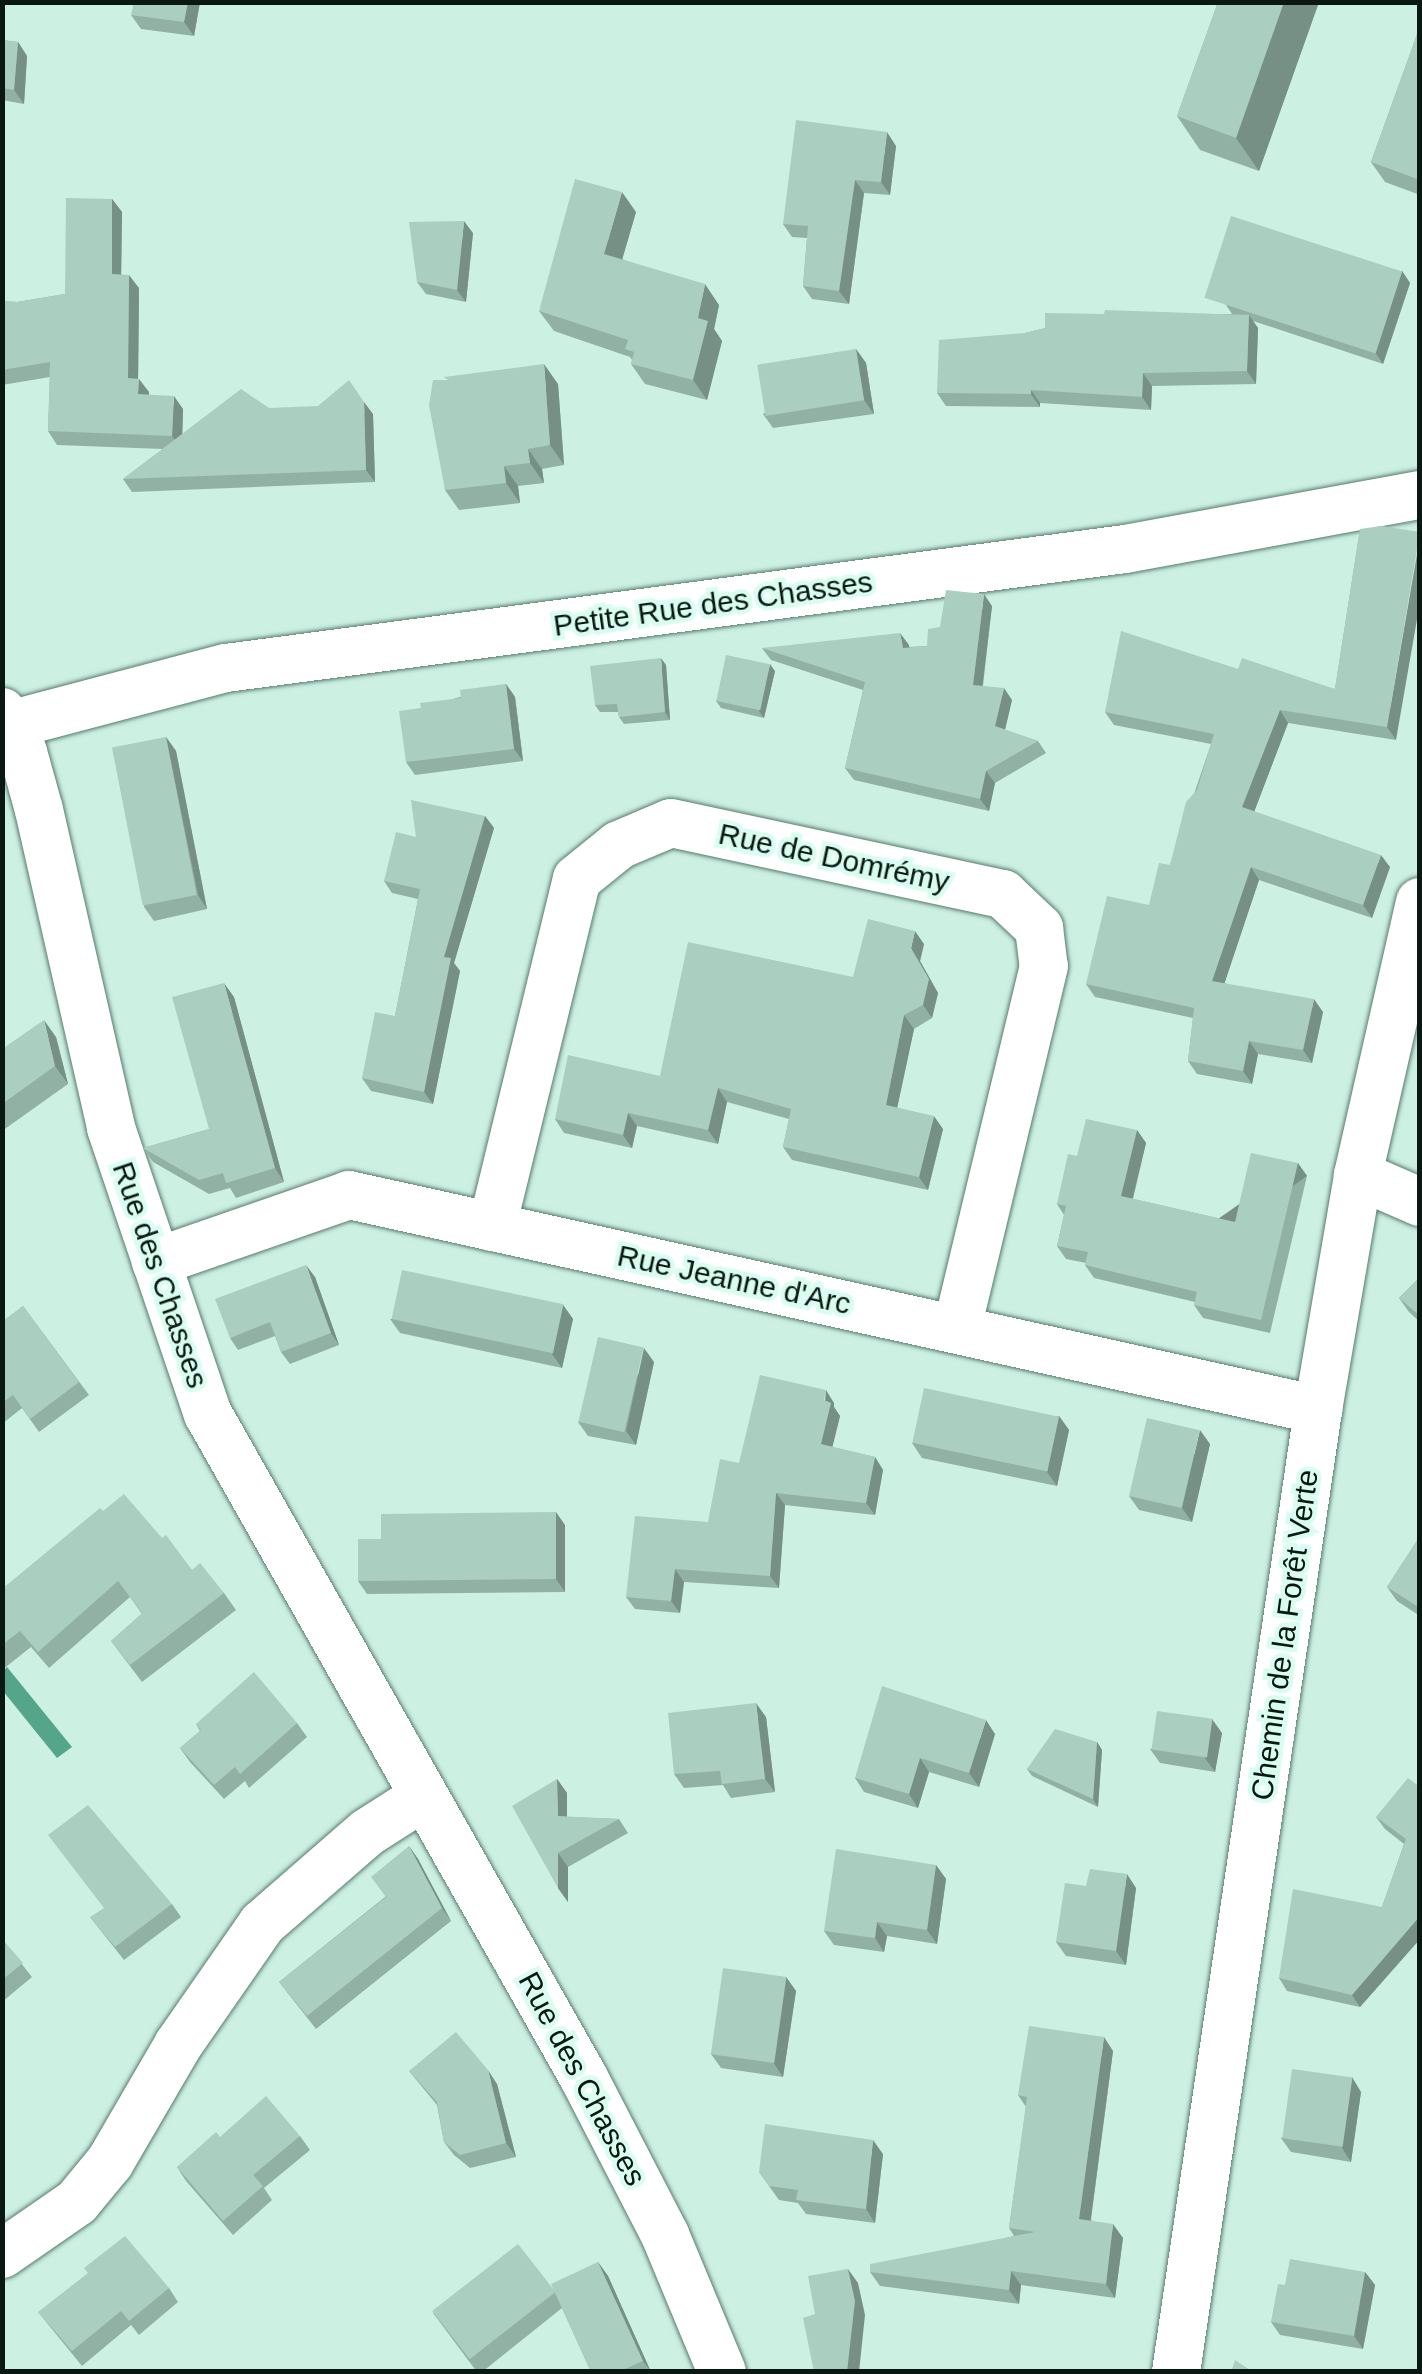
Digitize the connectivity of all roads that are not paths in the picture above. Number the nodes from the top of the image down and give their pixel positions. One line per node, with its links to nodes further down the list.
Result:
1 (1420, 495): 2 (street, Petite Rue des Chasses)
2 (5, 721): 7 (street, Rue des Chasses)
3 (1420, 902): 4 (street, Chemin de la Forêt Verte)
4 (1358, 1175): 5 (street); 9 (street, Chemin de la Forêt Verte)
5 (1420, 1202)
6 (492, 1226): 7 (street, Rue Jeanne d'Arc); 8 (street, Rue Jeanne d'Arc); 8 (street, Rue de Domrémy)
7 (156, 1262): 10 (street, Rue des Chasses)
8 (957, 1330): 9 (street, Rue Jeanne d'Arc)
9 (1318, 1410): 13 (street, Chemin de la Forêt Verte)
10 (422, 1797): 11 (street); 12 (street, Rue des Chasses)
11 (2, 2254)
12 (722, 2372)
13 (1176, 2372)

